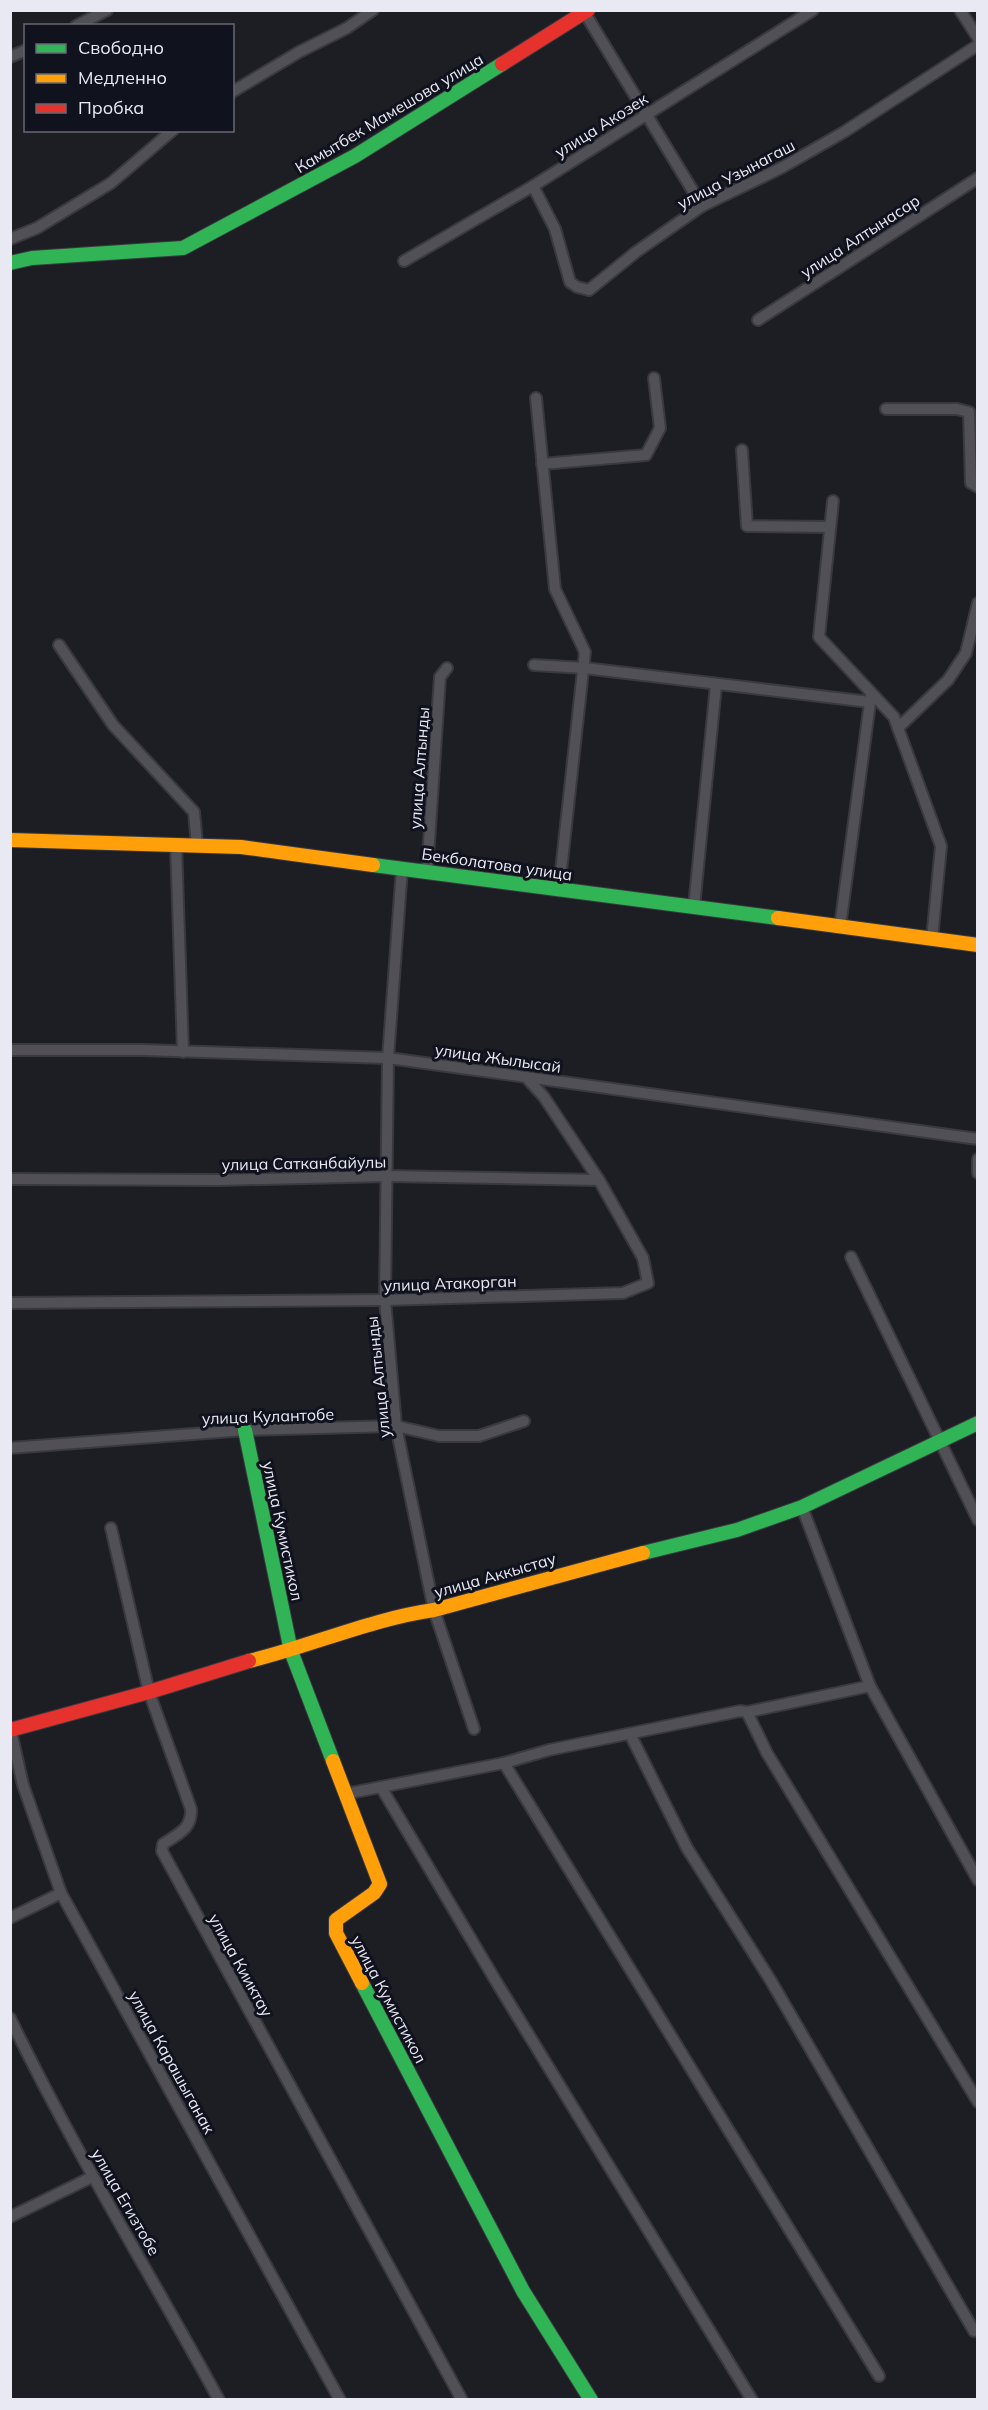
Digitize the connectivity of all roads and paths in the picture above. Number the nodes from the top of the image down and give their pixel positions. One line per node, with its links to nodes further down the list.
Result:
1 (107, 10): 6 (street)
2 (373, 10): 11 (street)
3 (813, 10): 12 (street, улица Акозек)
4 (960, 10): 7 (street)
5 (585, 11): 12 (street); 18 (street, Камытбек Мамешова улица)
6 (80, 24)
7 (978, 38)
8 (978, 45): 16 (street, улица Узынагаш)
9 (24, 51): 10 (street)
10 (10, 57)
11 (234, 91)
12 (647, 114): 15 (street, улица Акозек); 16 (street)
13 (171, 132): 17 (street)
14 (977, 179): 20 (street, улица Алтынасар)
15 (533, 186): 16 (street, улица Узынагаш); 19 (street, улица Акозек)
16 (702, 206)
17 (10, 239)
18 (13, 258)
19 (404, 261)
20 (758, 320)
21 (654, 378): 25 (street)
22 (536, 398): 25 (street)
23 (886, 409): 26 (street)
24 (742, 450): 28 (street)
25 (542, 464): 33 (street)
26 (978, 487)
27 (833, 501): 28 (street)
28 (830, 527): 35 (street)
29 (978, 603): 36 (street)
30 (59, 645): 39 (street)
31 (534, 665): 33 (street)
32 (447, 668): 41 (street, улица Алтынды)
33 (584, 668): 34 (street); 42 (street)
34 (716, 685): 35 (street); 43 (street)
35 (871, 698): 36 (street); 44 (street)
36 (898, 728): 45 (street)
37 (10, 840): 38 (street, Бекболатова улица)
38 (176, 845): 39 (street, Бекболатова улица); 48 (street)
39 (197, 846): 40 (street, Бекболатова улица)
40 (402, 868): 41 (street, Бекболатова улица); 49 (street, улица Алтынды)
41 (427, 872): 42 (street, Бекболатова улица)
42 (559, 889): 43 (street, Бекболатова улица)
43 (694, 907): 44 (street, Бекболатова улица)
44 (840, 927): 45 (street, Бекболатова улица)
45 (932, 939): 46 (street, Бекболатова улица)
46 (978, 945)
47 (10, 1050): 48 (street, улица Жылысай)
48 (183, 1052): 49 (street, улица Жылысай)
49 (388, 1058): 50 (street, улица Жылысай); 54 (street, улица Алтынды)
50 (527, 1077): 51 (street, улица Жылысай); 56 (street, улица Атакорган)
51 (978, 1139)
52 (978, 1159): 53 (street)
53 (978, 1173)
54 (387, 1176): 55 (street, улица Сатканбайулы); 56 (street, улица Сатканбайулы); 58 (street, улица Алтынды)
55 (10, 1179)
56 (599, 1180): 58 (street, улица Атакорган)
57 (851, 1257): 64 (street)
58 (385, 1300): 59 (street, улица Атакорган); 62 (street, улица Алтынды)
59 (10, 1304)
60 (524, 1421): 62 (street, улица Кулантобе)
61 (978, 1423): 64 (street, улица Аккыстау)
62 (396, 1426): 63 (street, улица Кулантобе); 69 (street, улица Алтынды)
63 (245, 1430): 65 (street, улица Кулантобе); 70 (street, улица Кумистикол)
64 (941, 1442): 66 (street, улица Аккыстау); 67 (street)
65 (10, 1448)
66 (802, 1507): 69 (street, улица Аккыстау); 71 (street)
67 (978, 1520)
68 (111, 1528): 72 (street, улица Кииктау)
69 (434, 1610): 70 (street, улица Аккыстау); 75 (street, улица Алтынды)
70 (291, 1651): 72 (street, улица Аккыстау); 79 (street, улица Кумистикол)
71 (870, 1686): 73 (street); 80 (street)
72 (149, 1692): 74 (street, улица Аккыстау); 91 (street, улица Кииктау)
73 (747, 1712): 76 (street); 84 (street)
74 (11, 1729): 81 (street, улица Карашыганак)
75 (474, 1729)
76 (630, 1734): 77 (street); 87 (street)
77 (504, 1763): 78 (street); 88 (street)
78 (381, 1787): 79 (street); 93 (street)
79 (345, 1794): 92 (street, улица Кумистикол)
80 (978, 1880)
81 (61, 1893): 82 (street); 90 (street, улица Карашыганак)
82 (10, 1918)
83 (10, 2018): 85 (street, улица Егизтобе)
84 (978, 2102)
85 (92, 2177): 86 (street); 89 (street, улица Егизтобе)
86 (10, 2217)
87 (974, 2331)
88 (879, 2376)
89 (219, 2400)
90 (340, 2400)
91 (462, 2400)
92 (591, 2400)
93 (752, 2400)

